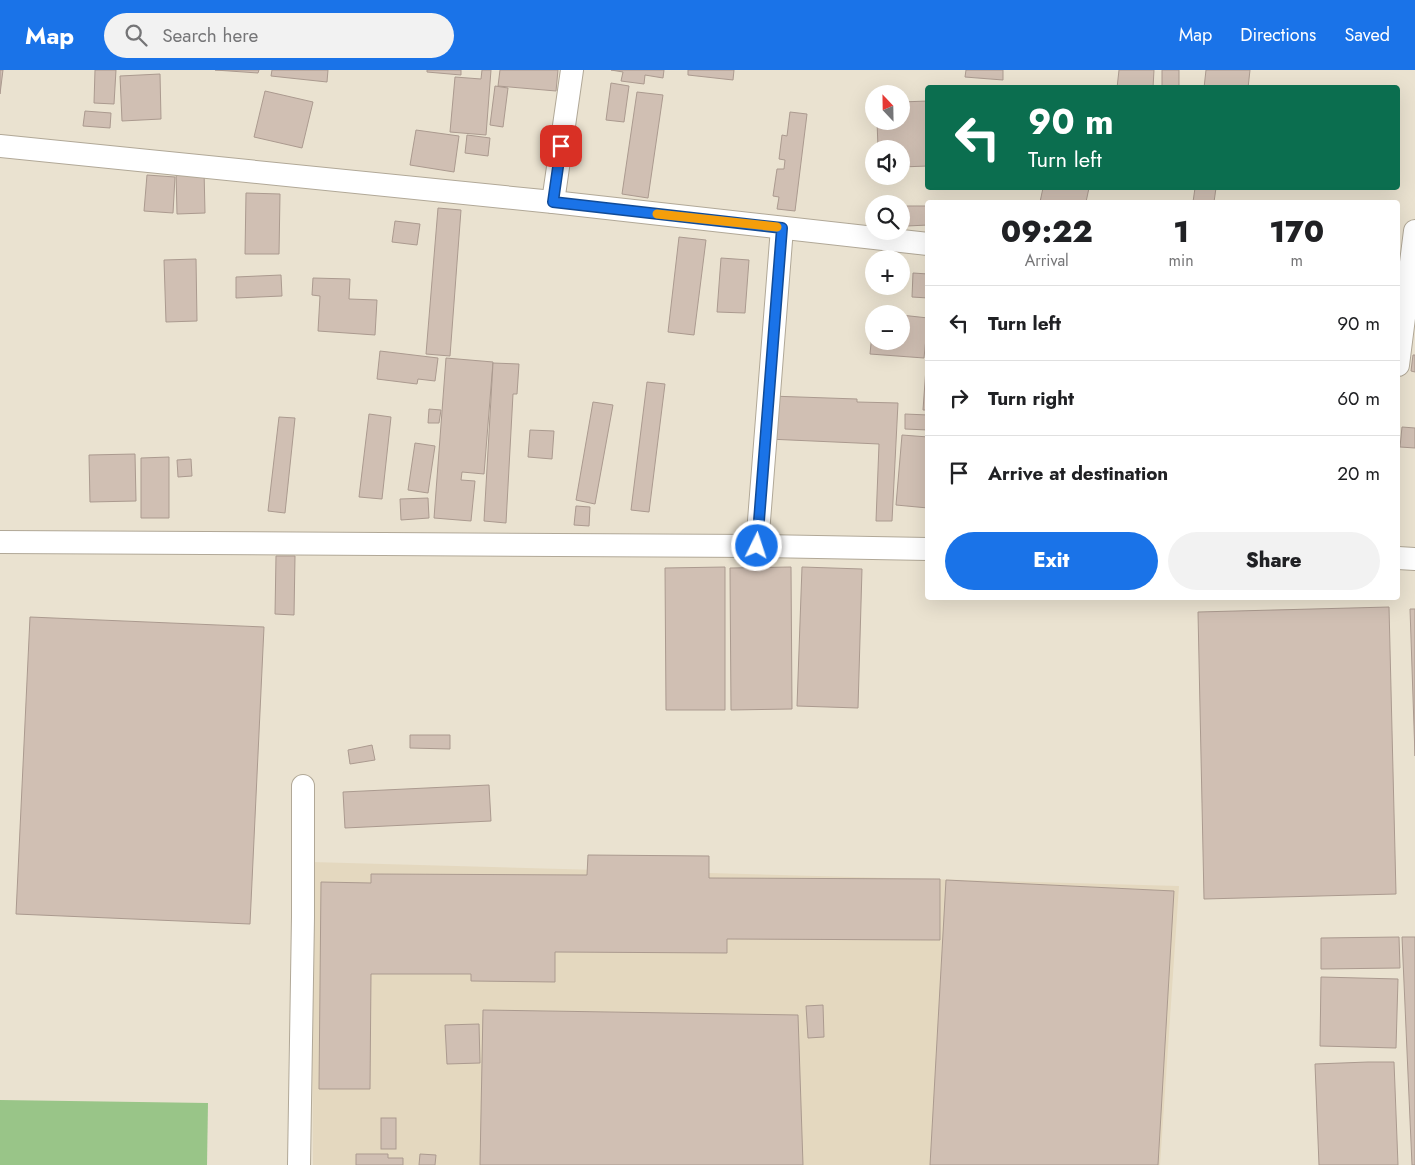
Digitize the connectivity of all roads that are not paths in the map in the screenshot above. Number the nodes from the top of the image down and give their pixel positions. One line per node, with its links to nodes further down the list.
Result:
1 (572, 70): 3 (street)
2 (0, 146): 3 (street)
3 (553, 202): 4 (street)
4 (782, 228): 6 (street); 10 (street)
5 (1415, 231): 7 (street)
6 (925, 244)
7 (1401, 308): 8 (street)
8 (1400, 327)
9 (0, 542): 10 (street)
10 (757, 546): 11 (street)
11 (925, 549)
12 (1400, 558): 13 (street)
13 (1415, 559)
14 (303, 786): 15 (street)
15 (299, 1165)

